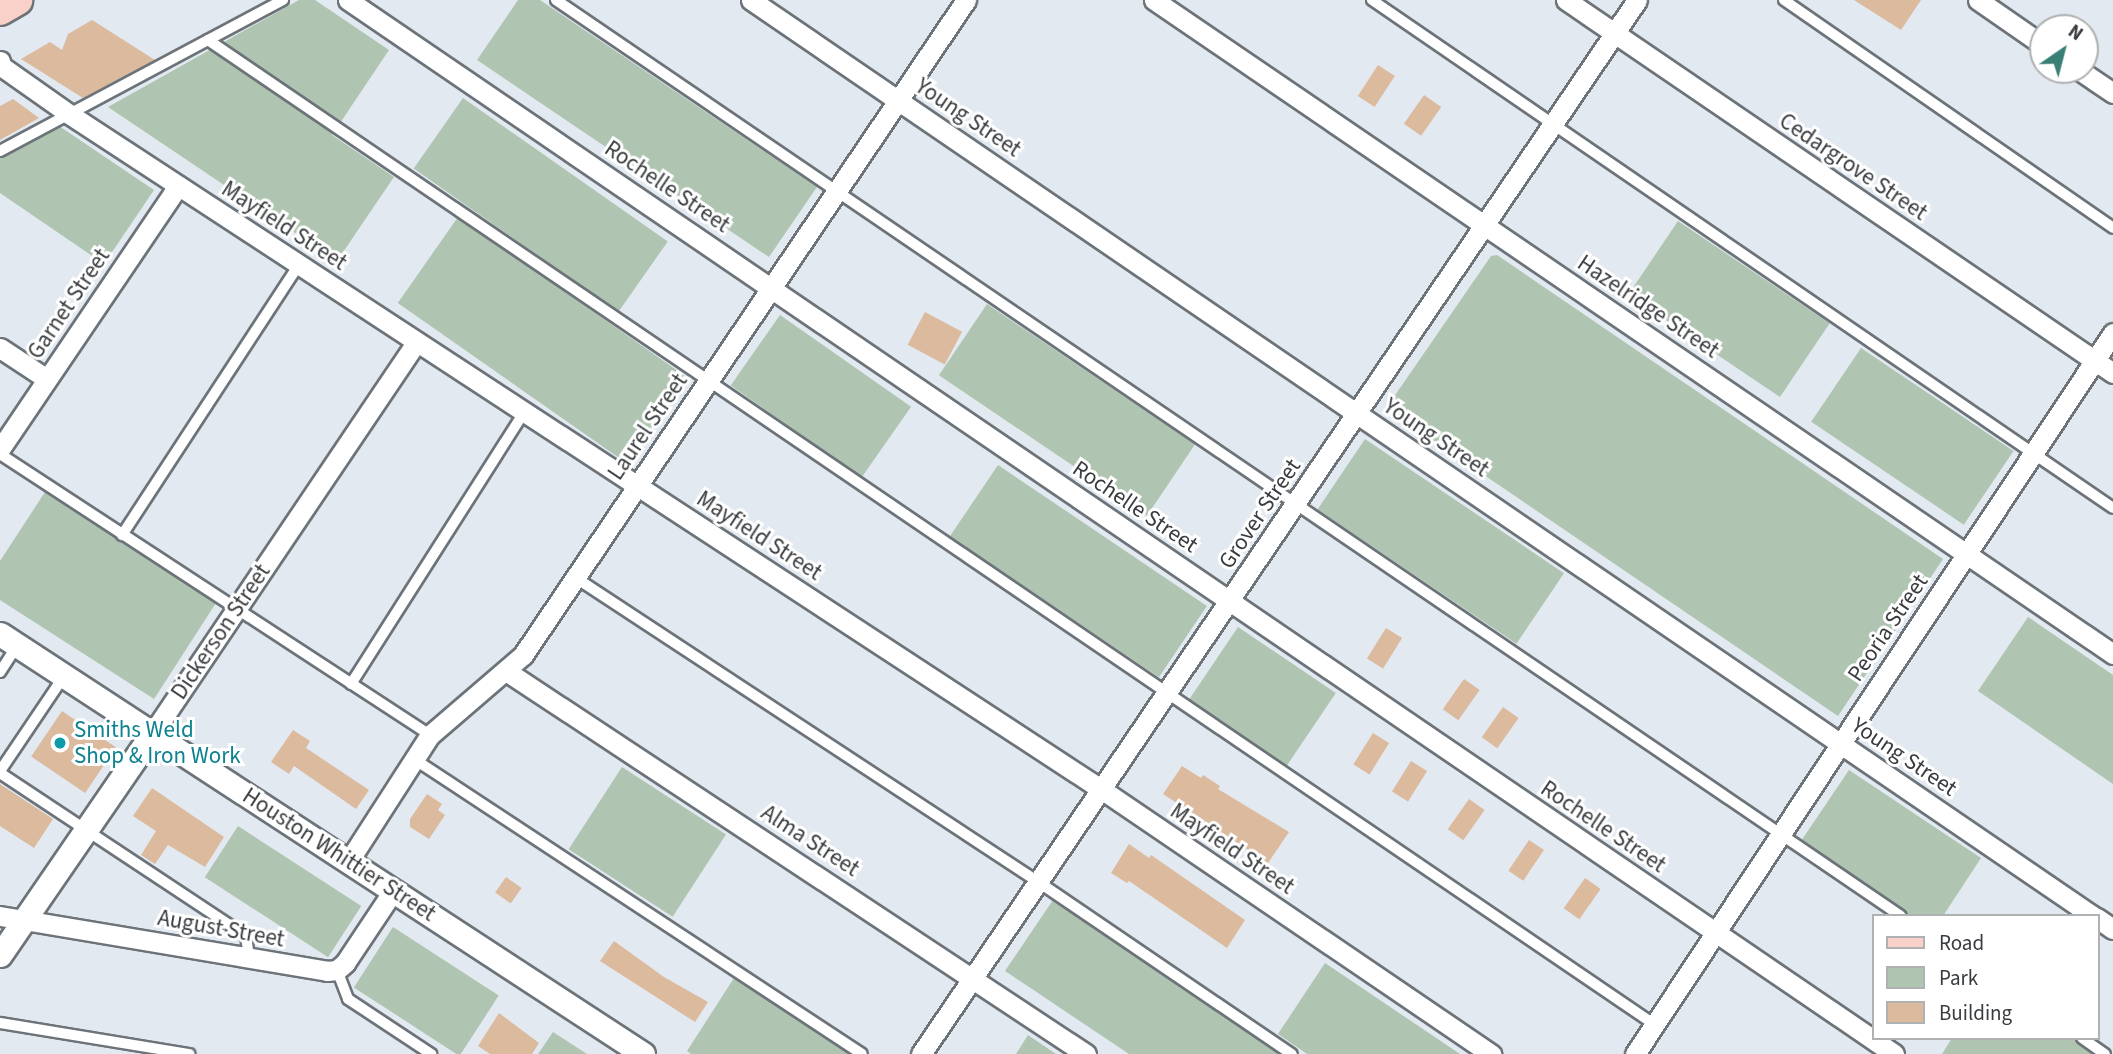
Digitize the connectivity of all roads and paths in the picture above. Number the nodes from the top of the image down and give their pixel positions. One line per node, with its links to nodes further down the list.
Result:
1 (17, 0): 13 (main road)
2 (283, 0): 16 (lane)
3 (348, 0): 27 (street, Rochelle Street)
4 (556, 0): 23 (lane)
5 (751, 0): 18 (street, Young Street)
6 (966, 0): 18 (street, Laurel Street)
7 (1154, 0): 24 (street, Hazelridge Street)
8 (1372, 0): 20 (lane)
9 (1566, 0): 14 (street, Cedargrove Street)
10 (1637, 0): 14 (street, Grover Street)
11 (1784, 0): 25 (lane)
12 (1978, 0): 15 (street)
13 (0, 10)
14 (1615, 33): 20 (street, Grover Street); 31 (street, Cedargrove Street)
15 (2029, 35)
16 (208, 40): 19 (lane); 34 (lane)
17 (0, 61): 19 (street, Mayfield Street)
18 (898, 100): 23 (street, Laurel Street); 36 (street, Young Street)
19 (69, 114): 21 (lane); 22 (street, Mayfield Street)
20 (1554, 123): 24 (street, Grover Street); 38 (lane)
21 (0, 151)
22 (178, 186): 26 (street, Mayfield Street); 33 (street, Garnet Street)
23 (838, 190): 27 (street, Laurel Street); 40 (lane)
24 (1485, 225): 36 (street, Grover Street); 43 (street, Hazelridge Street)
25 (2113, 228)
26 (299, 265): 29 (street, Mayfield Street); 42 (lane)
27 (771, 288): 34 (street, Laurel Street); 45 (street, Rochelle Street)
28 (2113, 333): 31 (street, Peoria Street)
29 (416, 342): 35 (street, Mayfield Street); 46 (street, Dickerson Street)
30 (0, 348): 33 (street)
31 (2095, 361): 32 (street, Cedargrove Street); 38 (street, Peoria Street)
32 (2113, 373)
33 (47, 379): 37 (street, Garnet Street)
34 (710, 380): 39 (street, Laurel Street); 53 (lane)
35 (524, 412): 39 (street, Mayfield Street); 52 (lane)
36 (1357, 413): 40 (street, Grover Street); 56 (street, Young Street)
37 (0, 451): 42 (lane)
38 (2033, 454): 41 (lane); 43 (street, Peoria Street)
39 (638, 486): 44 (street, Laurel Street); 59 (street, Mayfield Street)
40 (1297, 503): 45 (street, Grover Street); 61 (lane)
41 (2113, 508)
42 (122, 535): 46 (lane)
43 (1967, 554): 48 (street, Hazelridge Street); 56 (street, Peoria Street)
44 (576, 578): 49 (street, Laurel Street); 63 (lane)
45 (1230, 602): 53 (street, Grover Street); 69 (street, Rochelle Street)
46 (236, 610): 52 (lane); 54 (street, Dickerson Street)
47 (9, 639): 50 (lane); 51 (street, Houston Whittier Street)
48 (2113, 654)
49 (506, 671): 55 (street, Laurel Street); 73 (street, Alma Street)
50 (0, 672)
51 (64, 676): 54 (street, Houston Whittier Street); 58 (lane)
52 (351, 684): 55 (lane)
53 (1169, 692): 59 (street, Grover Street); 75 (lane)
54 (152, 734): 60 (street, Dickerson Street); 62 (street, Houston Whittier Street)
55 (430, 735): 57 (street, Laurel Street)
56 (1841, 744): 61 (street, Peoria Street); 66 (street, Young Street)
57 (414, 759): 62 (street, Laurel Street); 82 (lane)
58 (0, 772): 60 (lane)
59 (1101, 789): 63 (street, Grover Street); 86 (street, Mayfield Street)
60 (86, 830): 68 (street, Dickerson Street); 71 (lane)
61 (1781, 834): 65 (lane); 69 (street, Peoria Street)
62 (348, 862): 64 (street, Houston Whittier Street)
63 (1037, 881): 73 (street, Grover Street); 85 (lane)
64 (393, 891): 72 (street); 81 (street, Houston Whittier Street)
65 (1898, 914)
66 (2091, 914)
67 (0, 916): 68 (street, August Street)
68 (24, 920): 70 (street, Dickerson Street); 71 (street, August Street)
69 (1715, 933): 75 (street, Peoria Street); 76 (street, Rochelle Street)
70 (0, 955)
71 (249, 958): 72 (street, August Street)
72 (337, 970): 80 (lane)
73 (972, 977): 83 (street, Grover Street); 84 (street, Alma Street)
74 (0, 1023): 79 (lane)
75 (1655, 1024): 87 (street, Peoria Street)
76 (1871, 1038)
77 (1873, 1040): 88 (street, Rochelle Street)
78 (2085, 1040): 89 (lane)
79 (189, 1054)
80 (431, 1054)
81 (643, 1054)
82 (862, 1054)
83 (920, 1054)
84 (1086, 1054)
85 (1292, 1054)
86 (1491, 1054)
87 (1635, 1054)
88 (1894, 1054)
89 (2105, 1054)

